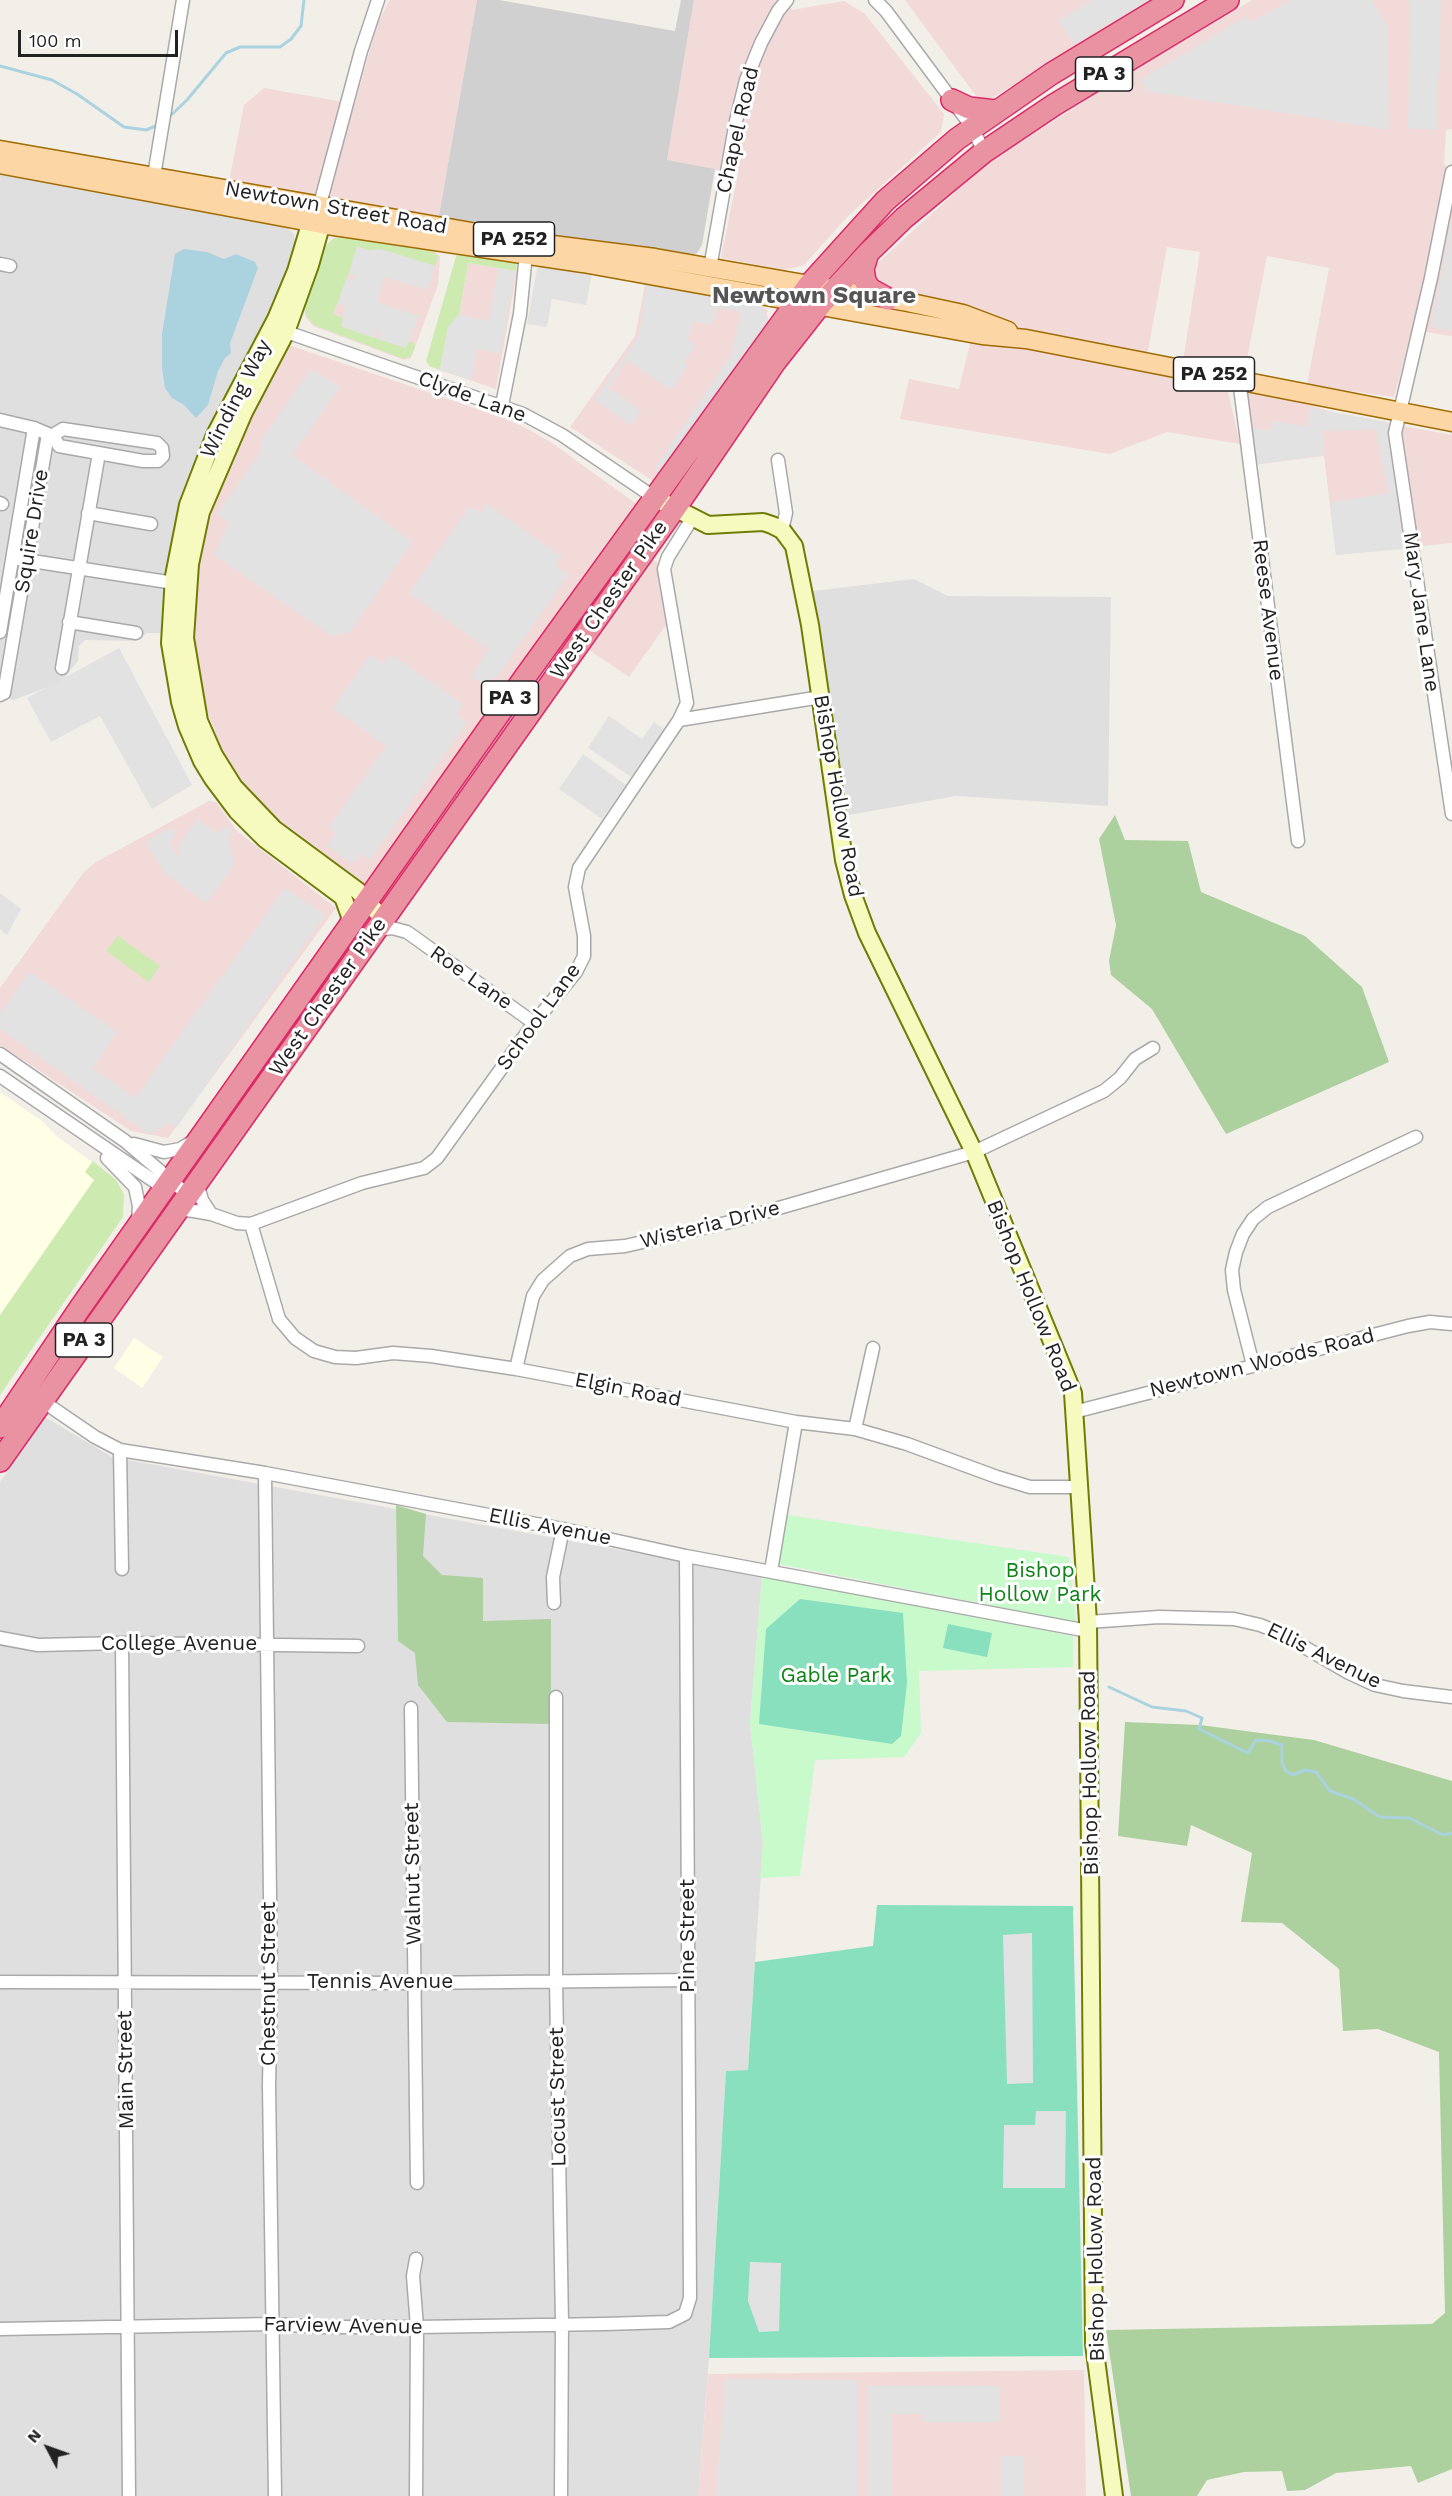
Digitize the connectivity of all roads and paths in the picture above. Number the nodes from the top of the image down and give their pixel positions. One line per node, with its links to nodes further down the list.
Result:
1 (183, 0): 14 (street)
2 (378, 0): 15 (street, Winding Way)
3 (788, 0): 19 (street, Chapel Road)
4 (875, 0): 7 (street)
5 (1173, 0): 8 (highway, West Chester Pike / PA 3)
6 (1227, 0): 11 (highway, West Chester Pike / PA 3)
7 (952, 100): 8 (highway); 9 (street)
8 (994, 111): 9 (highway, West Chester Pike / PA 3)
9 (972, 127): 11 (street); 21 (highway, West Chester Pike / PA 3)
10 (0, 150): 14 (main road, Newtown Street Road / PA 252)
11 (984, 152): 17 (highway, West Chester Pike / PA 3)
12 (0, 164): 14 (main road, Newtown Street Road / PA 252)
13 (1452, 172): 28 (street, Mary Jane Lane)
14 (153, 184): 15 (main road, Newtown Street Road / PA 252); 16 (main road, Newtown Street Road / PA 252)
15 (320, 204): 16 (street, Winding Way); 19 (main road, Newtown Street Road / PA 252)
16 (316, 222): 18 (main road, Newtown Street Road / PA 252); 24 (street, Winding Way)
17 (868, 253): 20 (highway, West Chester Pike / PA 3); 22 (highway)
18 (526, 254): 21 (main road, Newtown Street Road / PA 252); 27 (street)
19 (710, 268): 21 (main road, Newtown Street Road / PA 252)
20 (834, 289): 21 (main road, Newtown Street Road / PA 252); 22 (main road, Newtown Street Road / PA 252); 23 (highway, West Chester Pike / PA 3)
21 (803, 293): 23 (main road, Newtown Street Road / PA 252); 34 (highway, West Chester Pike / PA 3)
22 (888, 299): 25 (main road, Newtown Street Road / PA 252)
23 (820, 305): 25 (main road, Newtown Street Road / PA 252); 36 (highway, West Chester Pike / PA 3)
24 (279, 330): 27 (street, Clyde Lane); 42 (street, Winding Way); 54 (street, Winding Way)
25 (1026, 339): 26 (main road, PA 252)
26 (1239, 379): 28 (main road, PA 252); 53 (street, Reese Avenue)
27 (502, 405): 34 (street, Clyde Lane)
28 (1401, 411): 30 (main road, PA 252); 52 (street, Mary Jane Lane)
29 (0, 420): 31 (street)
30 (1452, 422)
31 (34, 428): 39 (street, Squire Drive); 40 (street, Squire Drive)
32 (99, 453): 32 (street); 35 (street)
33 (778, 460): 38 (street)
34 (655, 498): 36 (street); 54 (highway, West Chester Pike / PA 3)
35 (88, 513): 37 (street); 41 (street)
36 (684, 513): 38 (street); 51 (street); 55 (highway, West Chester Pike / PA 3)
37 (151, 524)
38 (782, 530): 50 (street, Bishop Hollow Road)
39 (12, 558): 40 (street); 43 (street, Squire Drive)
40 (27, 560): 41 (street); 44 (street, Squire Drive)
41 (78, 568): 42 (street); 45 (street)
42 (174, 583): 57 (street, Winding Way)
43 (1, 609): 44 (street); 46 (street, Squire Drive)
44 (18, 612): 49 (street, Squire Drive)
45 (69, 622): 47 (street); 48 (street)
46 (0, 632)
47 (136, 633)
48 (62, 668)
49 (0, 695)
50 (820, 697): 51 (street); 67 (street, Bishop Hollow Road)
51 (679, 720): 59 (street, School Lane)
52 (1452, 814)
53 (1298, 841)
54 (367, 900): 56 (street, Winding Way); 57 (highway, West Chester Pike / PA 3)
55 (397, 900): 56 (highway, West Chester Pike / PA 3); 58 (street, Roe Lane)
56 (378, 926): 58 (street, Roe Lane); 69 (highway, West Chester Pike / PA 3)
57 (349, 927): 63 (highway, West Chester Pike / PA 3)
58 (407, 932): 59 (street, Roe Lane)
59 (534, 1023): 72 (street, School Lane)
60 (1153, 1048): 67 (street, Wisteria Drive)
61 (0, 1054): 66 (street)
62 (0, 1076): 64 (street)
63 (209, 1125): 66 (street); 68 (highway, West Chester Pike / PA 3)
64 (75, 1128): 68 (street); 73 (street)
65 (1416, 1137): 76 (street)
66 (125, 1141): 68 (street)
67 (974, 1152): 77 (street, Wisteria Drive); 79 (street, Bishop Hollow Road)
68 (167, 1185): 69 (street); 73 (highway, West Chester Pike / PA 3)
69 (192, 1188): 70 (street); 71 (highway, West Chester Pike / PA 3)
70 (211, 1214): 71 (street); 72 (street)
71 (173, 1217): 78 (highway, West Chester Pike / PA 3)
72 (251, 1224): 77 (street, Elgin Road)
73 (132, 1233): 78 (highway, West Chester Pike / PA 3)
74 (1452, 1324): 76 (street, Newtown Woods Road)
75 (873, 1348): 82 (street)
76 (1253, 1365): 79 (street, Newtown Woods Road)
77 (516, 1369): 80 (street, Elgin Road)
78 (34, 1396): 81 (highway, West Chester Pike / PA 3); 83 (street, Ellis Avenue); 84 (highway, West Chester Pike / PA 3)
79 (1074, 1412): 86 (street, Bishop Hollow Road)
80 (796, 1422): 82 (street, Elgin Road); 90 (street)
81 (0, 1427)
82 (855, 1429): 86 (street, Elgin Road)
83 (120, 1450): 85 (street, Ellis Avenue); 89 (street)
84 (0, 1461)
85 (265, 1473): 87 (street, Ellis Avenue); 95 (street, Chestnut Street)
86 (1080, 1486): 92 (street, Bishop Hollow Road)
87 (563, 1529): 88 (street, Ellis Avenue); 91 (street)
88 (686, 1556): 90 (street, Ellis Avenue); 101 (street, Pine Street)
89 (122, 1569)
90 (771, 1570): 92 (street, Ellis Avenue)
91 (554, 1603)
92 (1088, 1627): 98 (street, Ellis Avenue); 118 (street, Bishop Hollow Road)
93 (0, 1638): 94 (street, College Avenue)
94 (122, 1643): 95 (street, College Avenue); 104 (street, Main Street)
95 (266, 1644): 96 (street, College Avenue); 102 (street, Chestnut Street)
96 (358, 1646)
97 (556, 1697): 100 (street, Locust Street)
98 (1452, 1697)
99 (411, 1708): 105 (street, Walnut Street)
100 (556, 1980): 101 (street, Tennis Avenue); 105 (street, Tennis Avenue); 109 (street, Locust Street)
101 (688, 1980): 108 (street, Pine Street)
102 (271, 1981): 104 (street, Tennis Avenue); 105 (street, Tennis Avenue); 110 (street, Chestnut Street)
103 (0, 1982): 104 (street, Tennis Avenue)
104 (125, 1983): 111 (street, Main Street)
105 (415, 1983): 106 (street, Walnut Street)
106 (417, 2183)
107 (416, 2259): 112 (street)
108 (685, 2314): 109 (street, Farview Avenue)
109 (562, 2323): 112 (street, Farview Avenue); 117 (street, Locust Street)
110 (273, 2324): 111 (street, Farview Avenue); 112 (street, Farview Avenue); 115 (street, Chestnut Street)
111 (128, 2327): 113 (street, Farview Avenue); 114 (street, Main Street)
112 (417, 2327): 116 (street)
113 (0, 2329)
114 (129, 2496)
115 (275, 2496)
116 (417, 2496)
117 (561, 2496)
118 (1114, 2496)

